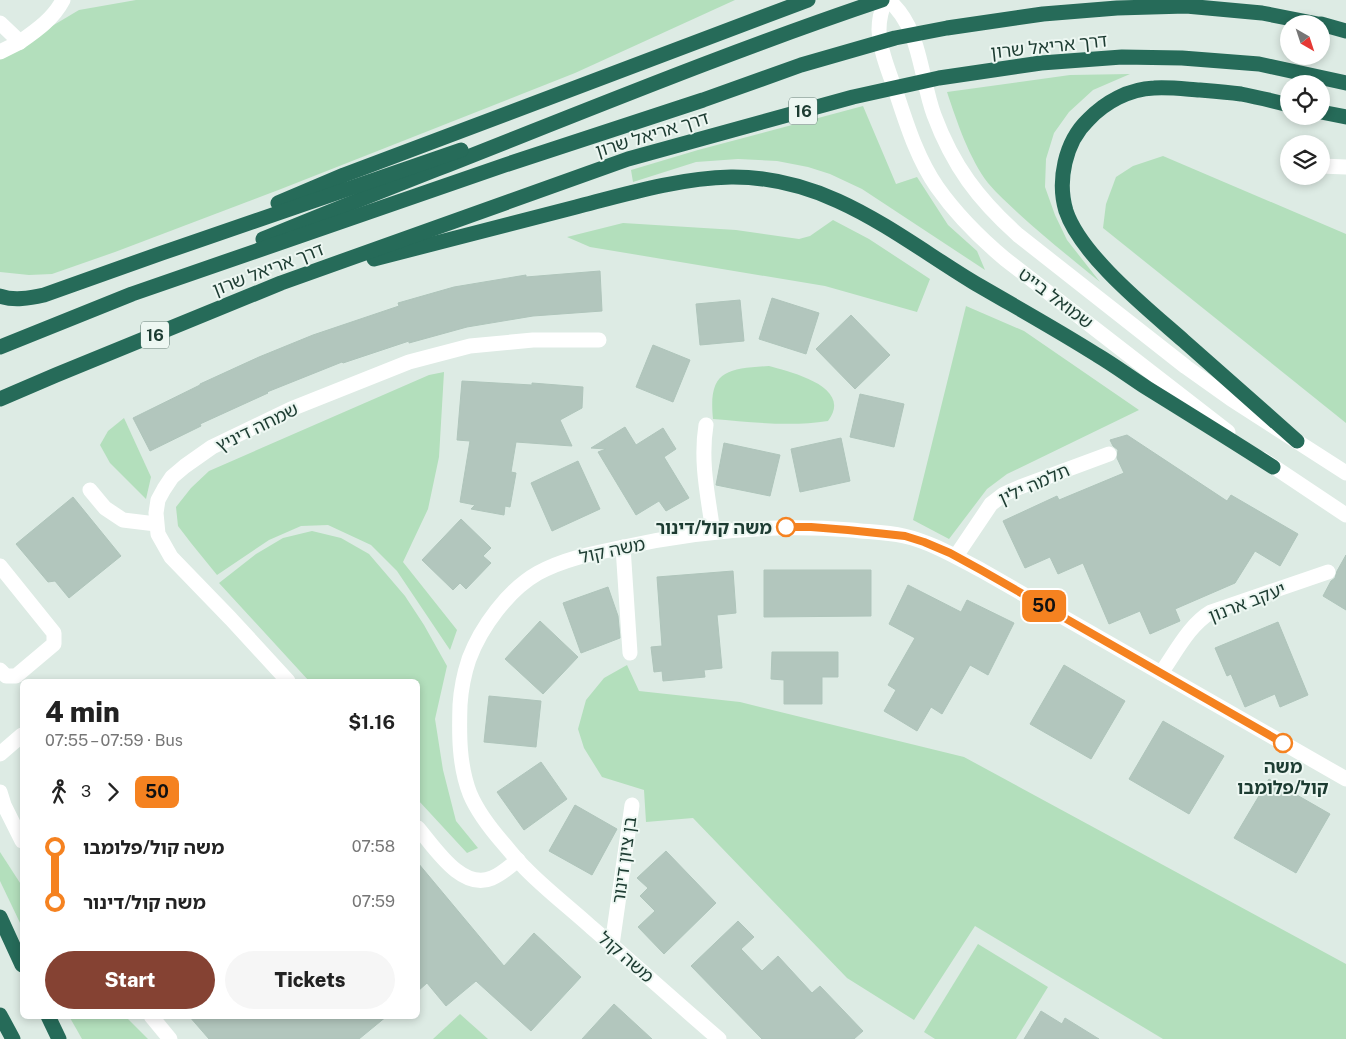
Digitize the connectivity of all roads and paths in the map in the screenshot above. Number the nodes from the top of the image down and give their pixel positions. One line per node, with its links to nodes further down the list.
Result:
1 (64, 0): 8 (street)
2 (808, 0): 17 (highway)
3 (885, 0): 10 (highway); 27 (street, שמואל בייט); 29 (street, שמואל בייט)
4 (1280, 16): 19 (highway, דרך אריאל שרון)
5 (0, 23): 8 (street)
6 (1330, 27): 7 (highway, דרך אריאל שרון)
7 (1346, 31)
8 (20, 42): 9 (street)
9 (0, 52)
10 (658, 82): 17 (highway); 19 (highway)
11 (1346, 82): 18 (highway, דרך אריאל שרון / 16)
12 (1280, 103): 27 (highway)
13 (1330, 114): 14 (highway)
14 (1346, 118)
15 (1330, 166): 16 (street)
16 (1346, 166)
17 (162, 253): 20 (highway)
18 (281, 283): 23 (highway, דרך אריאל שרון / 16); 29 (highway)
19 (132, 294): 22 (highway, דרך אריאל שרון)
20 (0, 296)
21 (599, 340): 33 (street, שמחה דיניץ)
22 (0, 347)
23 (29, 386): 24 (highway, דרך אריאל שרון / 16); 25 (highway)
24 (0, 399)
25 (0, 406)
26 (706, 425): 34 (street)
27 (1297, 442): 30 (street, שמואל בייט)
28 (1109, 454): 36 (street, תלמה ילין)
29 (1273, 467): 32 (street, שמואל בייט)
30 (1346, 473)
31 (90, 490): 33 (street)
32 (1346, 515)
33 (156, 524): 42 (street, שמחה דיניץ)
34 (713, 532): 35 (street, משה קול); 36 (street, משה קול)
35 (623, 546): 39 (street); 50 (street, משה קול)
36 (956, 556): 41 (street, משה קול)
37 (0, 566): 40 (street)
38 (1328, 572): 41 (street, יעקב ארנון)
39 (630, 653)
40 (0, 670)
41 (1161, 673): 45 (street, משה קול)
42 (286, 679)
43 (20, 737): 44 (street)
44 (0, 754)
45 (1346, 779)
46 (0, 792): 49 (street)
47 (632, 805): 52 (street, בן ציון דינור)
48 (420, 830): 50 (street)
49 (20, 836)
50 (518, 860): 52 (street, משה קול)
51 (0, 917): 53 (highway)
52 (612, 945): 60 (street, משה קול)
53 (20, 961)
54 (0, 1015): 57 (highway)
55 (49, 1019): 58 (highway)
56 (153, 1019): 59 (street)
57 (13, 1039)
58 (59, 1039)
59 (170, 1039)
60 (719, 1039)

